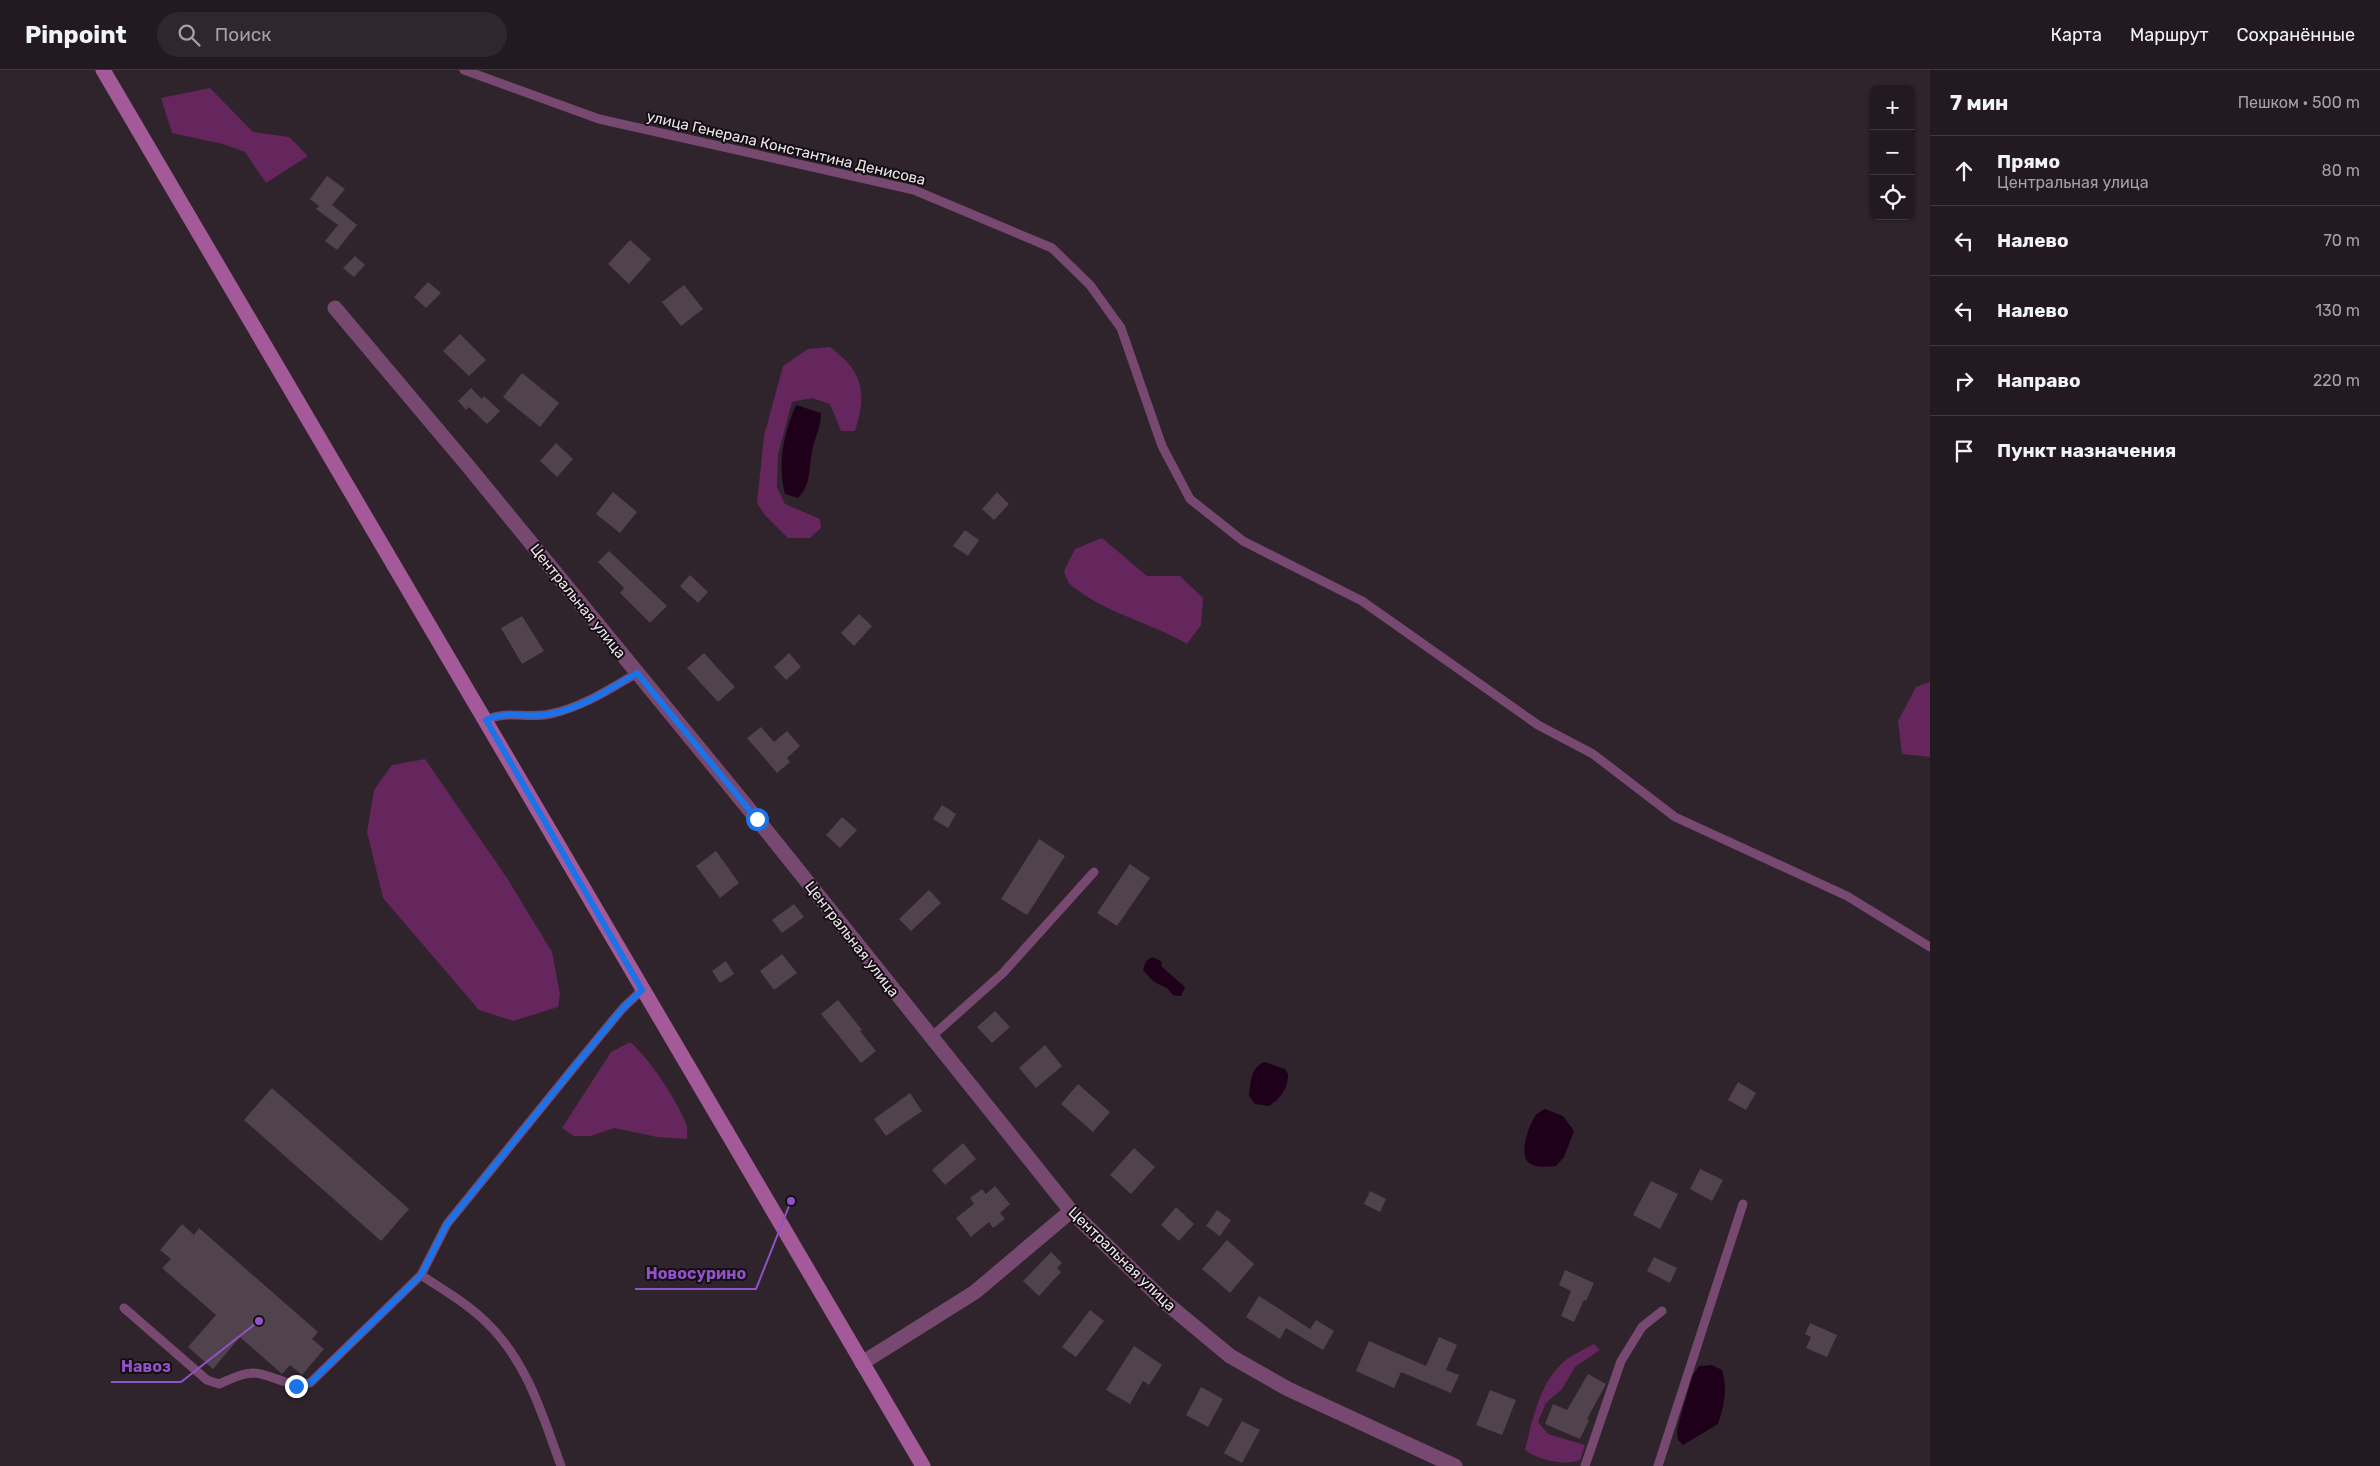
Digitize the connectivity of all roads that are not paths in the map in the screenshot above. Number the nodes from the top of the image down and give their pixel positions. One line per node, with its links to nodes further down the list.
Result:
1 (103, 70): 5 (main road)
2 (464, 70): 7 (lane, улица Генерала Константина Денисова)
3 (335, 308): 4 (street, Центральная улица)
4 (637, 673): 5 (lane); 9 (street, Центральная улица)
5 (486, 720): 8 (main road)
6 (1094, 872): 9 (lane)
7 (1930, 947)
8 (642, 990): 12 (lane); 15 (main road)
9 (930, 1038): 11 (street, Центральная улица)
10 (1743, 1204): 20 (lane)
11 (1071, 1212): 15 (street); 18 (street, Центральная улица)
12 (421, 1275): 13 (lane); 16 (lane)
13 (124, 1308)
14 (1662, 1311): 19 (lane)
15 (862, 1363): 17 (main road)
16 (561, 1466)
17 (923, 1466)
18 (1455, 1466)
19 (1585, 1466)
20 (1658, 1466)

